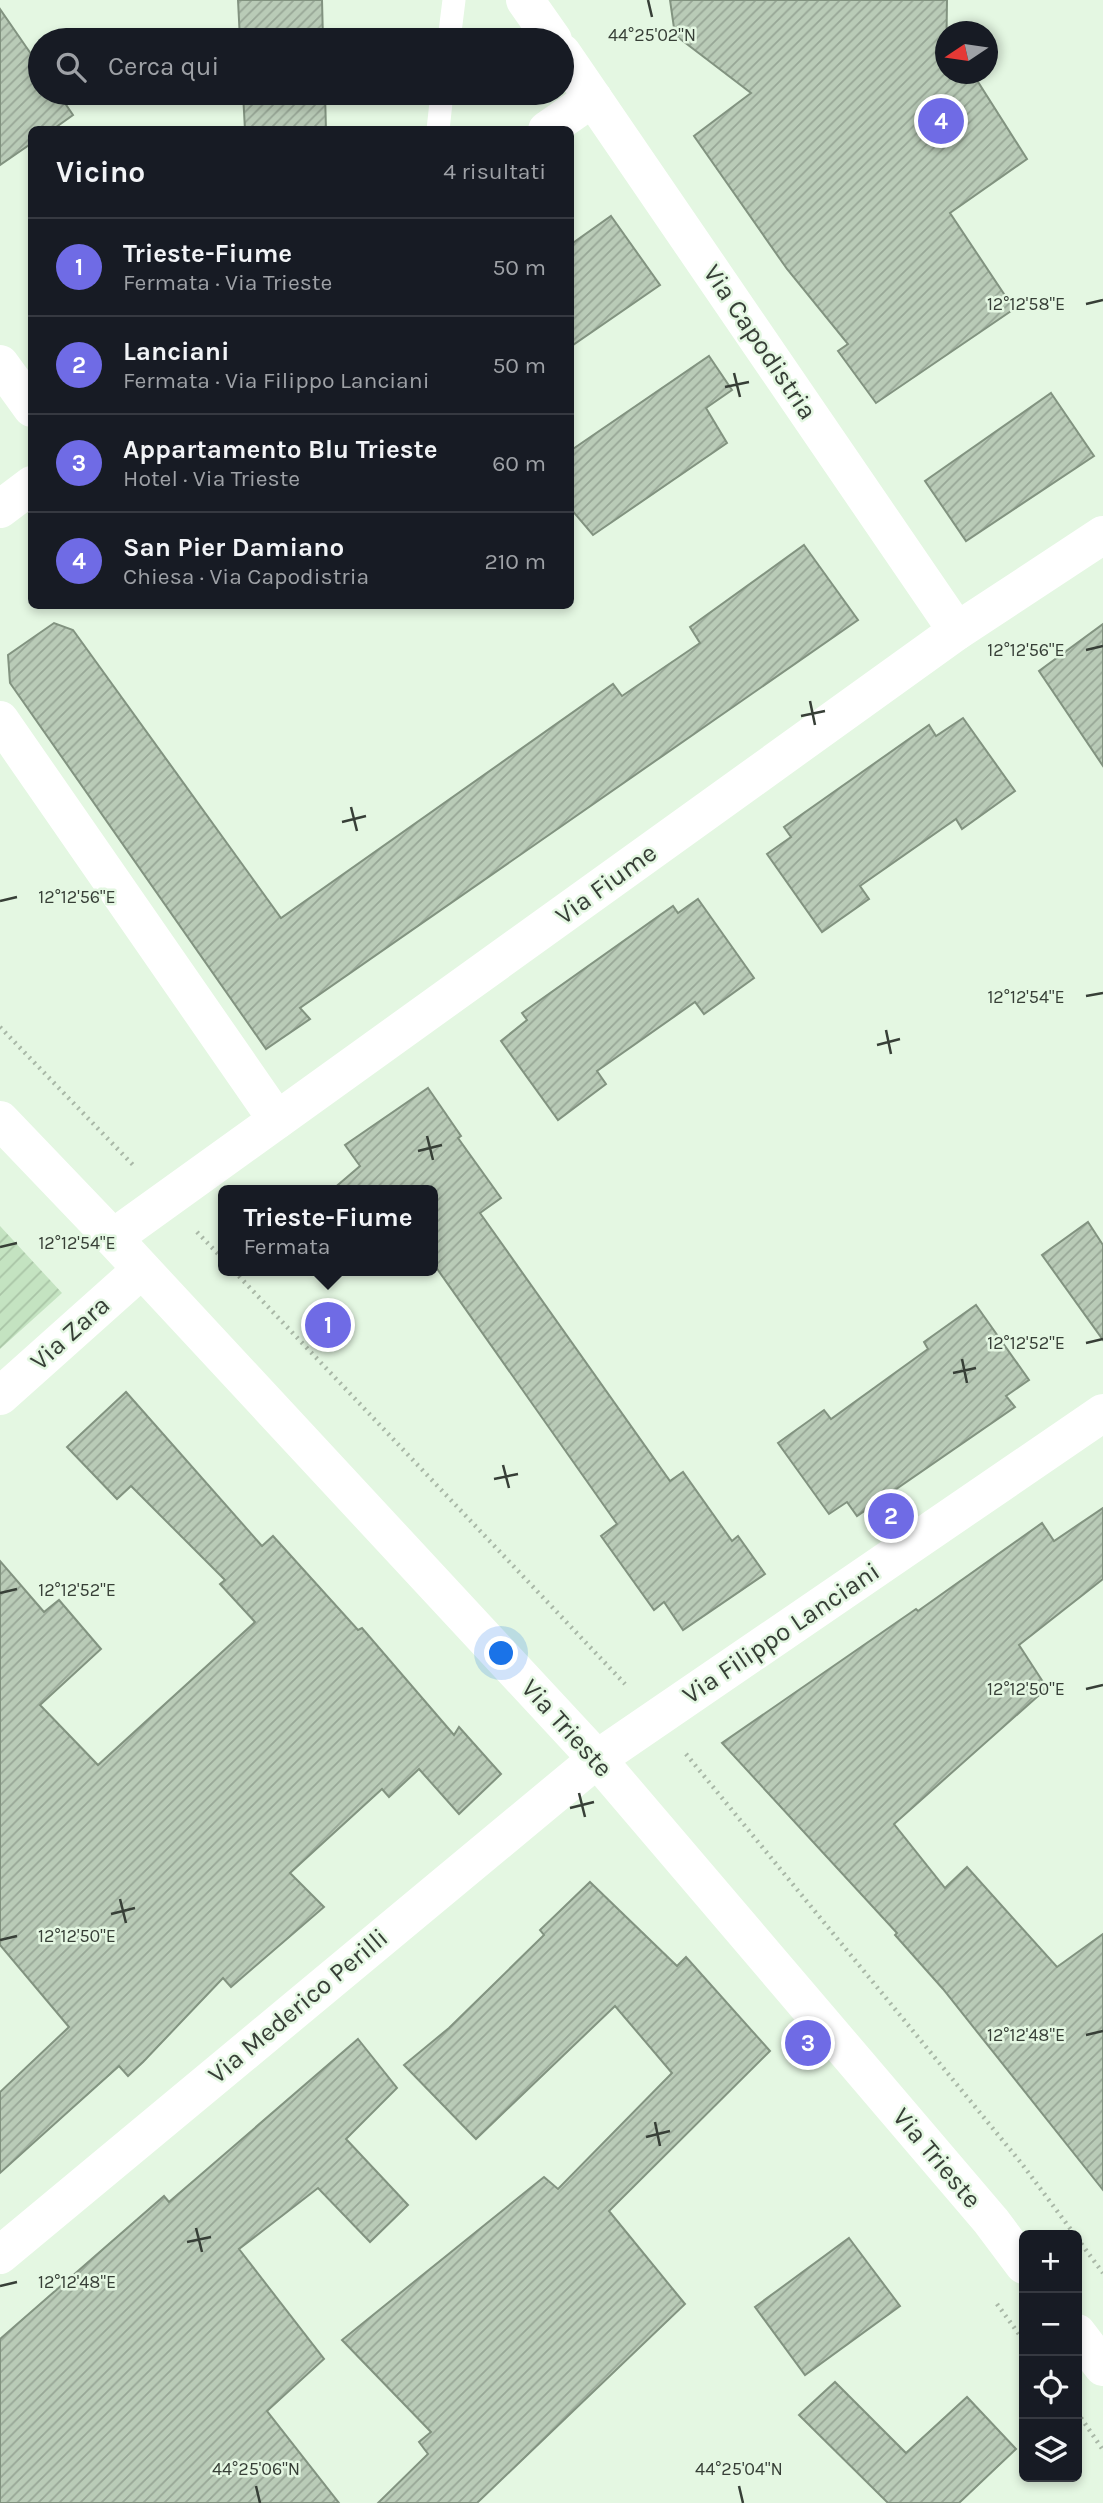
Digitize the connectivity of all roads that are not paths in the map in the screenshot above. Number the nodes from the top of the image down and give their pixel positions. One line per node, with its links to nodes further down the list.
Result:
1 (454, 0): 3 (lane)
2 (525, 0): 4 (street)
3 (450, 28)
4 (545, 28)
5 (574, 70): 6 (street, Via Capodistria)
6 (593, 98): 9 (street); 15 (street, Via Capodistria)
7 (441, 105): 8 (lane)
8 (438, 126)
9 (553, 126)
10 (0, 363): 11 (street)
11 (28, 402)
12 (28, 488): 13 (street)
13 (0, 509)
14 (1103, 535): 15 (street, Via Fiume)
15 (957, 631): 18 (street, Via Fiume)
16 (0, 720): 18 (street)
17 (0, 1120): 19 (street, Via Trieste)
18 (277, 1120): 19 (street, Via Fiume)
19 (113, 1238): 20 (street, Via Trieste)
20 (141, 1270): 21 (street, Via Zara); 23 (street, Via Trieste)
21 (0, 1396)
22 (1103, 1413): 23 (street, Via Filippo Lanciani)
23 (597, 1759): 24 (street, Via Mederico Perilli); 25 (street, Via Trieste)
24 (0, 2255)
25 (1019, 2259)
26 (1082, 2340): 27 (street)
27 (1103, 2367)

